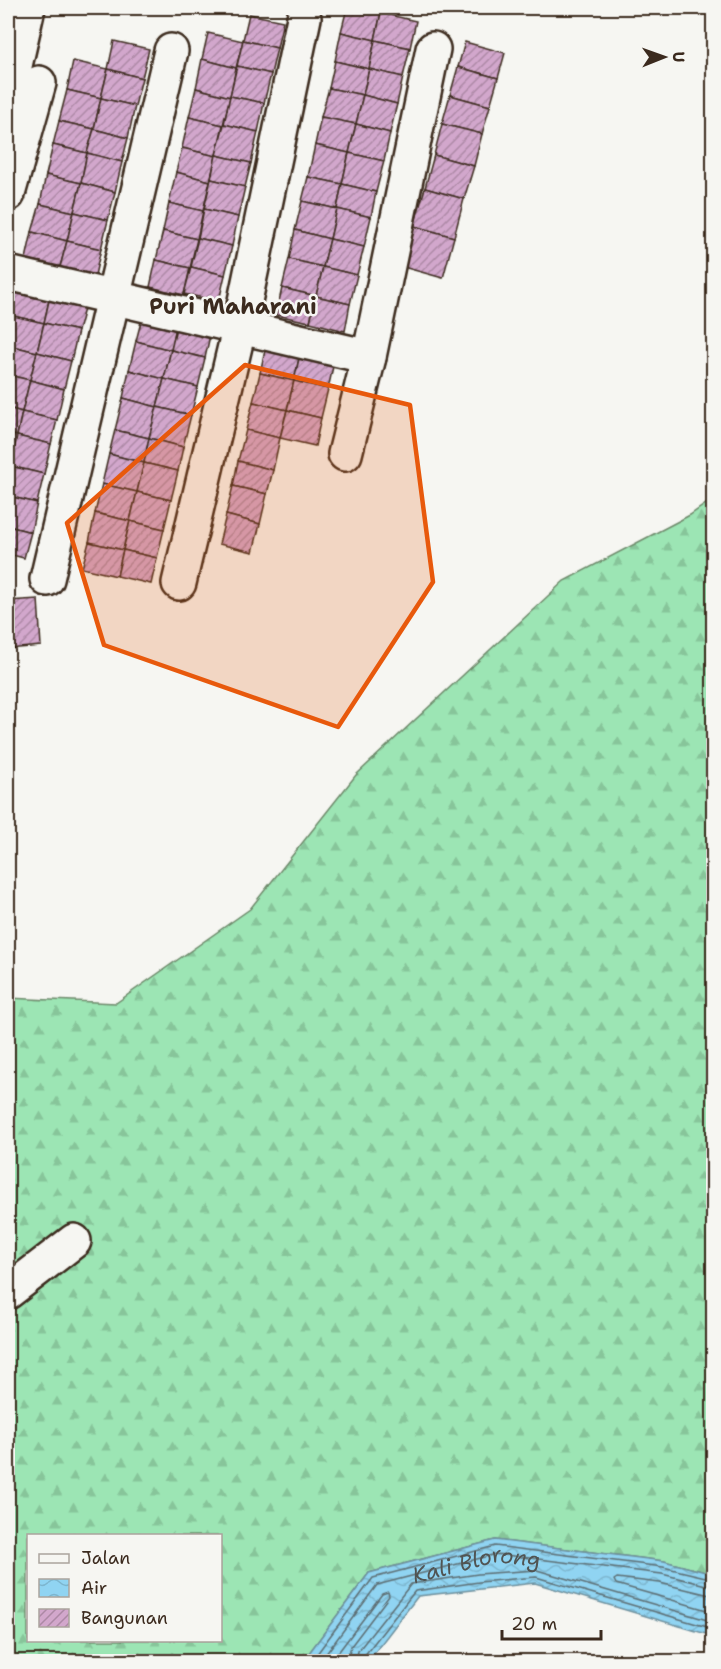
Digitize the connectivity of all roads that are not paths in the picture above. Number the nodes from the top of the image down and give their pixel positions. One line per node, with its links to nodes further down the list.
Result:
1 (27, 8): 6 (street)
2 (304, 18): 10 (street)
3 (433, 49): 11 (street)
4 (171, 51): 9 (street)
5 (39, 83): 7 (street)
6 (8, 98)
7 (8, 194)
8 (8, 273): 9 (street)
9 (112, 298): 10 (street); 13 (street)
10 (240, 325): 11 (street); 14 (street)
11 (369, 357): 12 (street)
12 (345, 454)
13 (47, 579)
14 (179, 583)
15 (74, 1241): 16 (street)
16 (8, 1292)

